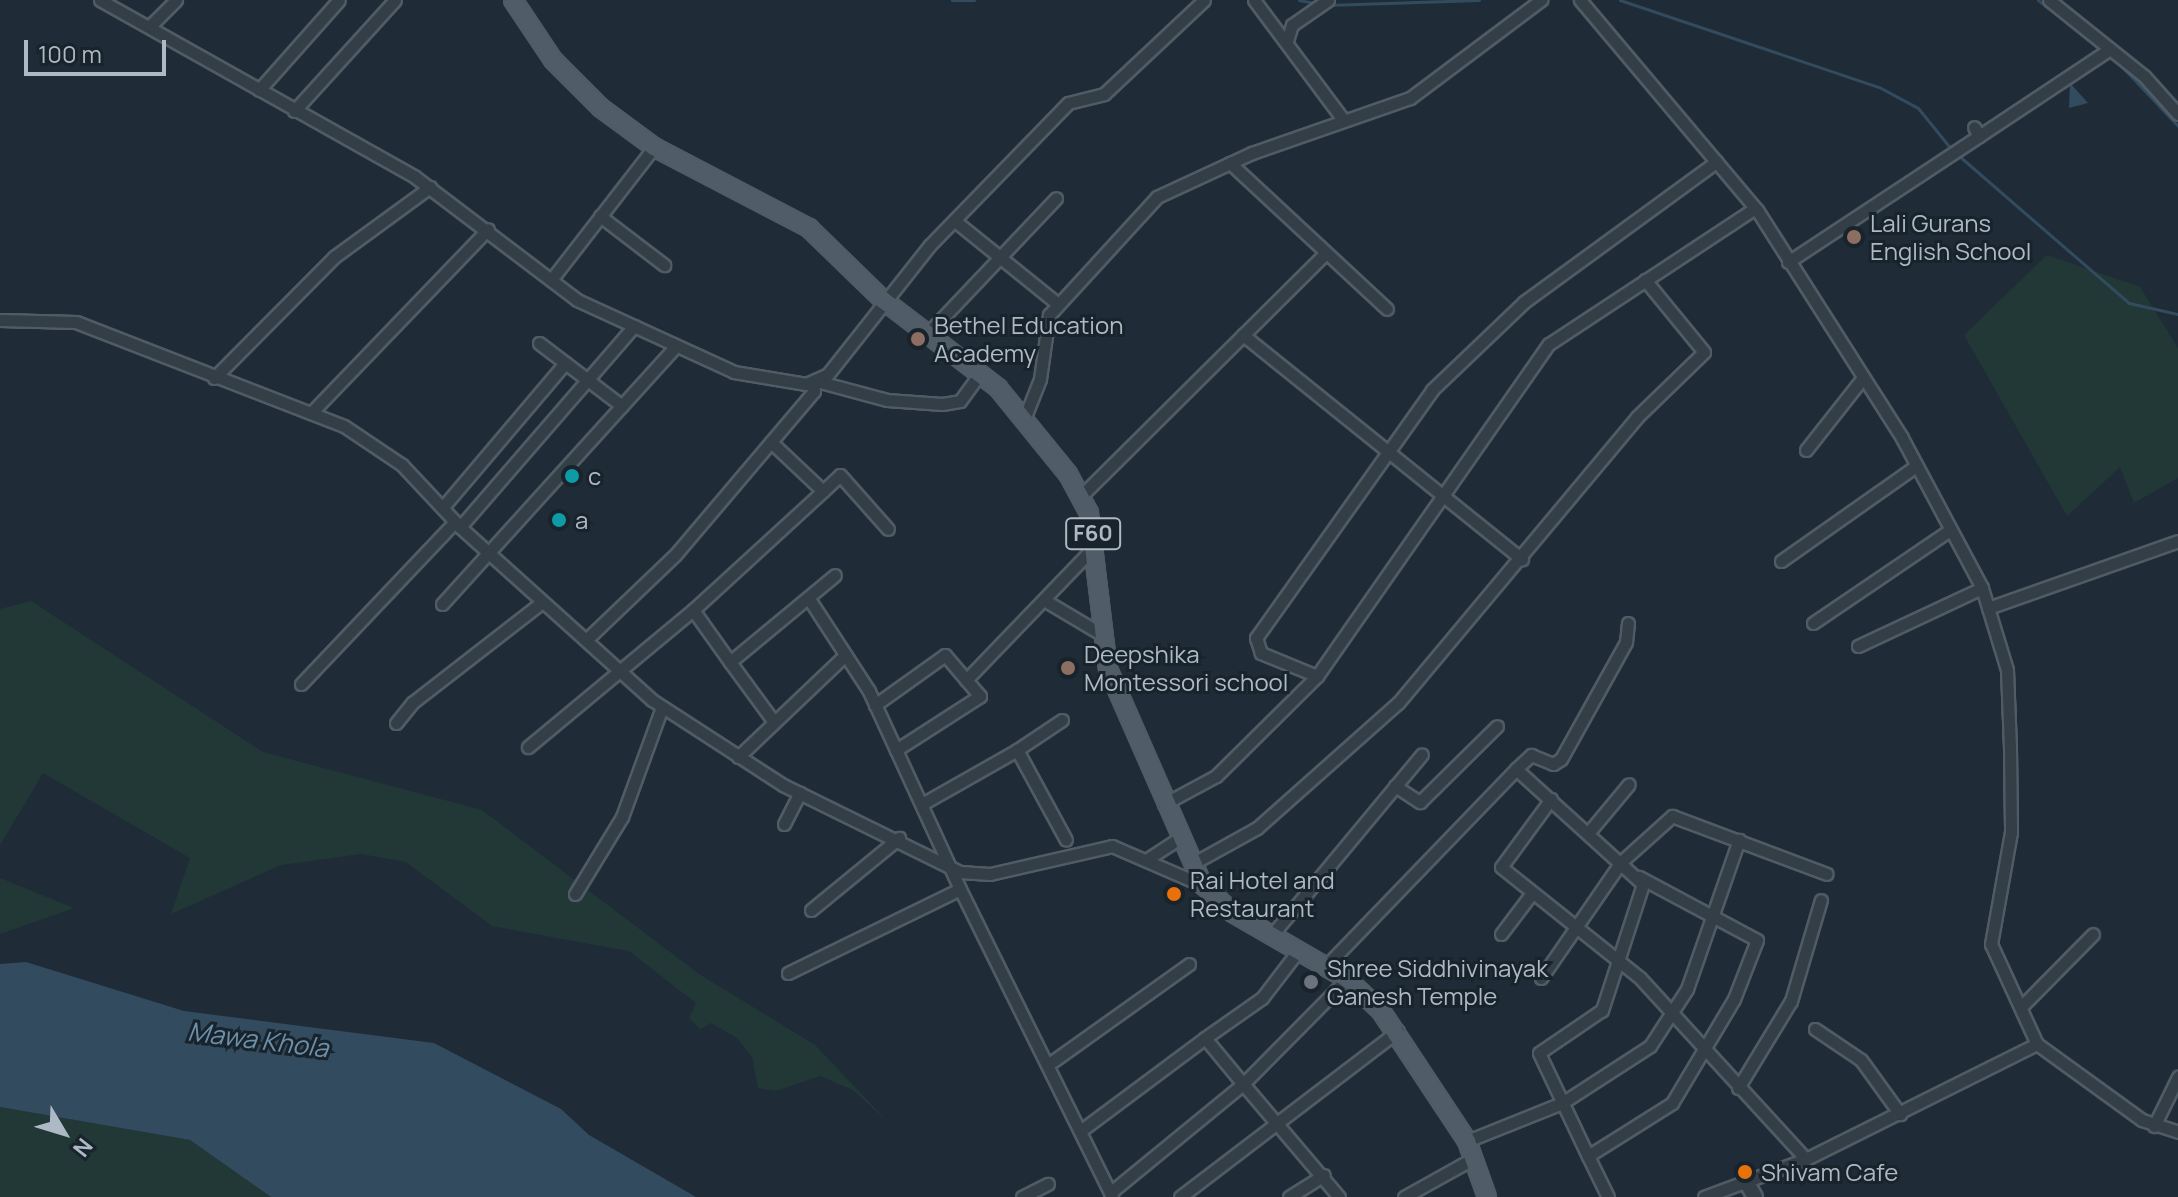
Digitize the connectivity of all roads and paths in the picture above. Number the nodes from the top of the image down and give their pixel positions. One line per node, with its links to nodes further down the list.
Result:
1 (100, 0): 14 (street)
2 (176, 0): 14 (street)
3 (339, 0): 17 (street)
4 (395, 0): 18 (street)
5 (513, 0): 21 (main road, F60)
6 (1204, 0): 28 (street)
7 (1254, 0): 12 (street)
8 (1328, 0): 13 (street)
9 (1541, 0): 20 (street)
10 (1580, 0): 22 (street)
11 (2049, 0): 16 (street)
12 (1277, 25): 13 (street); 15 (street)
13 (1292, 25): 15 (street)
14 (150, 26): 17 (street)
15 (1287, 41): 20 (street)
16 (2110, 49): 19 (street); 32 (street)
17 (259, 90): 18 (street)
18 (294, 111): 24 (street)
19 (2178, 114)
20 (1342, 118): 23 (street)
21 (654, 147): 27 (street); 36 (main road, F60)
22 (1716, 162): 26 (street); 56 (street)
23 (1230, 163): 30 (street); 37 (street)
24 (430, 187): 29 (street); 47 (street)
25 (1056, 198): 31 (street)
26 (1755, 208): 32 (street); 35 (street)
27 (600, 216): 33 (street); 34 (street)
28 (955, 221): 31 (street); 36 (street)
29 (488, 229): 34 (street); 52 (street)
30 (1325, 254): 38 (street); 42 (street)
31 (1000, 255): 37 (street); 41 (street)
32 (1788, 262): 49 (street)
33 (664, 265)
34 (551, 280): 40 (street)
35 (1645, 280): 60 (street); 68 (street)
36 (883, 300): 41 (main road, F60); 50 (street)
37 (1058, 304): 53 (street)
38 (1387, 309)
39 (0, 320): 47 (street)
40 (634, 326): 44 (street); 48 (street)
41 (930, 331): 46 (main road, F60)
42 (1243, 335): 56 (street); 59 (street)
43 (539, 343): 45 (street)
44 (676, 346): 50 (street); 51 (street)
45 (565, 363): 48 (street); 61 (street)
46 (980, 373): 50 (street); 53 (main road, F60)
47 (214, 378): 52 (street)
48 (587, 380): 51 (street); 62 (street)
49 (1861, 380): 55 (street); 57 (street)
50 (816, 382): 54 (street)
51 (622, 406): 67 (street)
52 (311, 413): 61 (street)
53 (1023, 422): 59 (main road, F60)
54 (771, 442): 58 (street); 81 (street)
55 (1806, 450)
56 (1388, 453): 60 (street); 86 (street)
57 (1916, 466): 64 (street); 69 (street)
58 (823, 491): 63 (street); 77 (street)
59 (1082, 495): 66 (main road, F60)
60 (1441, 496): 68 (street); 86 (street)
61 (443, 507): 62 (street)
62 (458, 525): 67 (street); 88 (street)
63 (888, 529)
64 (1950, 530): 71 (street); 79 (street)
65 (2178, 541): 76 (street)
66 (1095, 546): 73 (street); 80 (main road, F60)
67 (492, 556): 74 (street); 75 (street)
68 (1522, 559): 115 (street)
69 (1781, 561)
70 (835, 575): 72 (street)
71 (1982, 588): 76 (street); 82 (street)
72 (809, 599): 83 (street); 84 (street)
73 (1044, 600): 80 (street); 87 (street)
74 (542, 602): 81 (street); 93 (street)
75 (442, 604)
76 (1988, 608): 137 (street)
77 (693, 610): 84 (street); 85 (street)
78 (1628, 623): 100 (street)
79 (1813, 623)
80 (1103, 635): 106 (main road, F60)
81 (586, 640): 85 (street)
82 (1858, 646)
83 (845, 655): 89 (street); 92 (street)
84 (730, 662): 92 (street)
85 (619, 671): 90 (street); 95 (street)
86 (1317, 676): 106 (street)
87 (966, 680): 89 (street); 96 (street)
88 (301, 684)
89 (875, 705): 96 (street)
90 (662, 707): 99 (street); 122 (street)
91 (1062, 720): 97 (street)
92 (774, 722): 99 (street)
93 (396, 723)
94 (1497, 726): 102 (street)
95 (528, 747)
96 (896, 750): 105 (street)
97 (1017, 750): 105 (street); 111 (street)
98 (1422, 754): 102 (street)
99 (738, 757): 103 (street)
100 (1516, 769): 104 (street); 133 (street)
101 (1629, 784): 108 (street)
102 (1395, 786): 129 (street)
103 (800, 793): 107 (street); 109 (street)
104 (1551, 799): 108 (street); 121 (street)
105 (922, 804): 116 (street)
106 (1164, 804): 110 (main road, F60)
107 (784, 824)
108 (1589, 832): 114 (street)
109 (899, 838): 116 (street); 124 (street)
110 (1180, 838): 113 (street); 115 (main road, F60)
111 (1066, 840)
112 (1739, 840): 114 (street); 118 (street); 125 (street)
113 (1149, 858): 116 (street); 119 (street)
114 (1621, 862): 117 (street); 126 (street)
115 (1192, 864): 119 (main road, F60)
116 (955, 869): 120 (street)
117 (1632, 871): 125 (street); 131 (street)
118 (1827, 874)
119 (1203, 885): 129 (main road, F60)
120 (960, 889): 134 (street); 144 (street)
121 (1532, 893): 126 (street); 127 (street)
122 (575, 894)
123 (1821, 900): 147 (street)
124 (811, 910)
125 (1714, 912): 138 (street); 143 (street)
126 (1574, 927): 131 (street); 135 (street)
127 (1501, 934)
128 (2093, 934): 137 (street)
129 (1271, 936): 130 (main road, F60)
130 (1298, 951): 133 (main road, F60); 141 (street)
131 (1623, 963): 138 (street); 148 (street)
132 (1189, 964): 144 (street)
133 (1326, 966): 136 (main road, F60)
134 (788, 973)
135 (1541, 978)
136 (1347, 979): 140 (main road, F60); 146 (street)
137 (2024, 1004): 142 (street)
138 (1675, 1012): 143 (street); 148 (street)
139 (1815, 1029): 149 (street)
140 (1398, 1031): 150 (street); 154 (main road, F60)
141 (1205, 1038): 146 (street); 152 (street)
142 (2037, 1044): 149 (street); 151 (street)
143 (1705, 1049): 147 (street); 155 (street)
144 (1049, 1064): 152 (street)
145 (2178, 1077): 151 (street)
146 (1243, 1084): 150 (street); 161 (street)
147 (1738, 1088): 157 (street)
148 (1562, 1103): 154 (street); 155 (street)
149 (1900, 1114): 157 (street)
150 (1279, 1126): 158 (street); 163 (street)
151 (2154, 1126): 153 (street)
152 (1083, 1129): 161 (street)
153 (2178, 1132)
154 (1467, 1141): 156 (main road, F60)
155 (1588, 1156): 168 (street)
156 (1474, 1158): 166 (street); 167 (main road, F60)
157 (1806, 1159): 160 (street)
158 (1324, 1175): 164 (street); 165 (street)
159 (1048, 1184): 162 (street)
160 (1752, 1191): 169 (street)
161 (1111, 1195)
162 (1022, 1197)
163 (1180, 1197)
164 (1289, 1197)
165 (1339, 1197)
166 (1404, 1197)
167 (1487, 1197)
168 (1608, 1197)
169 (1704, 1197)

